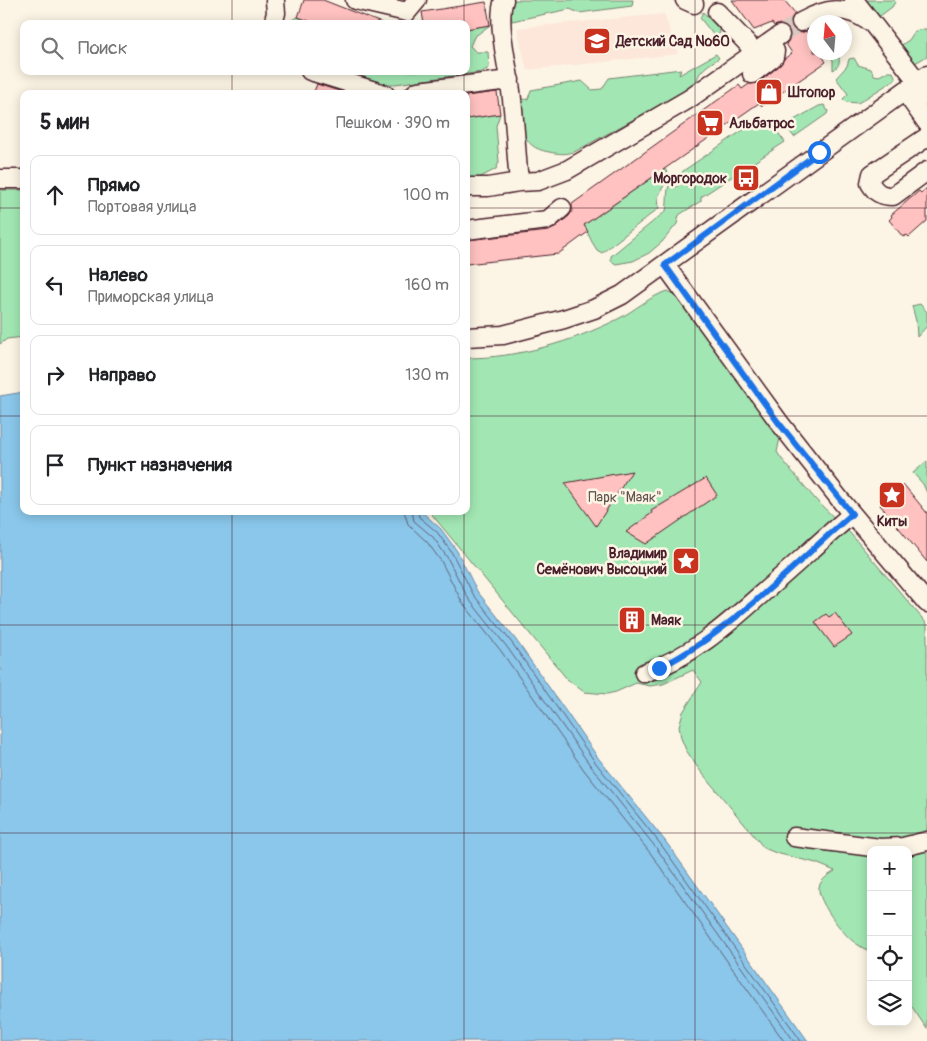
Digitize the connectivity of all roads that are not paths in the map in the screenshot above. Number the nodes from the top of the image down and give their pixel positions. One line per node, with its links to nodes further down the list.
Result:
1 (276, 0): 7 (street)
2 (355, 0): 3 (street)
3 (417, 0)
4 (504, 0): 13 (street)
5 (854, 0): 9 (street)
6 (717, 12): 10 (street)
7 (274, 20)
8 (801, 22): 9 (street)
9 (870, 23): 16 (street)
10 (755, 54): 11 (street); 22 (street)
11 (752, 74)
12 (323, 75): 14 (street)
13 (510, 80): 15 (street); 22 (street)
14 (372, 90)
15 (426, 90)
16 (921, 90): 17 (street); 26 (street)
17 (927, 123)
18 (927, 137): 19 (street)
19 (927, 171)
20 (20, 179): 21 (street)
21 (0, 180)
22 (519, 182): 23 (street)
23 (470, 187)
24 (562, 208): 25 (street)
25 (470, 230)
26 (665, 265): 27 (street); 28 (street)
27 (470, 337)
28 (852, 514): 29 (street); 30 (street)
29 (927, 603)
30 (644, 673)
31 (794, 836): 32 (street)
32 (927, 841)

